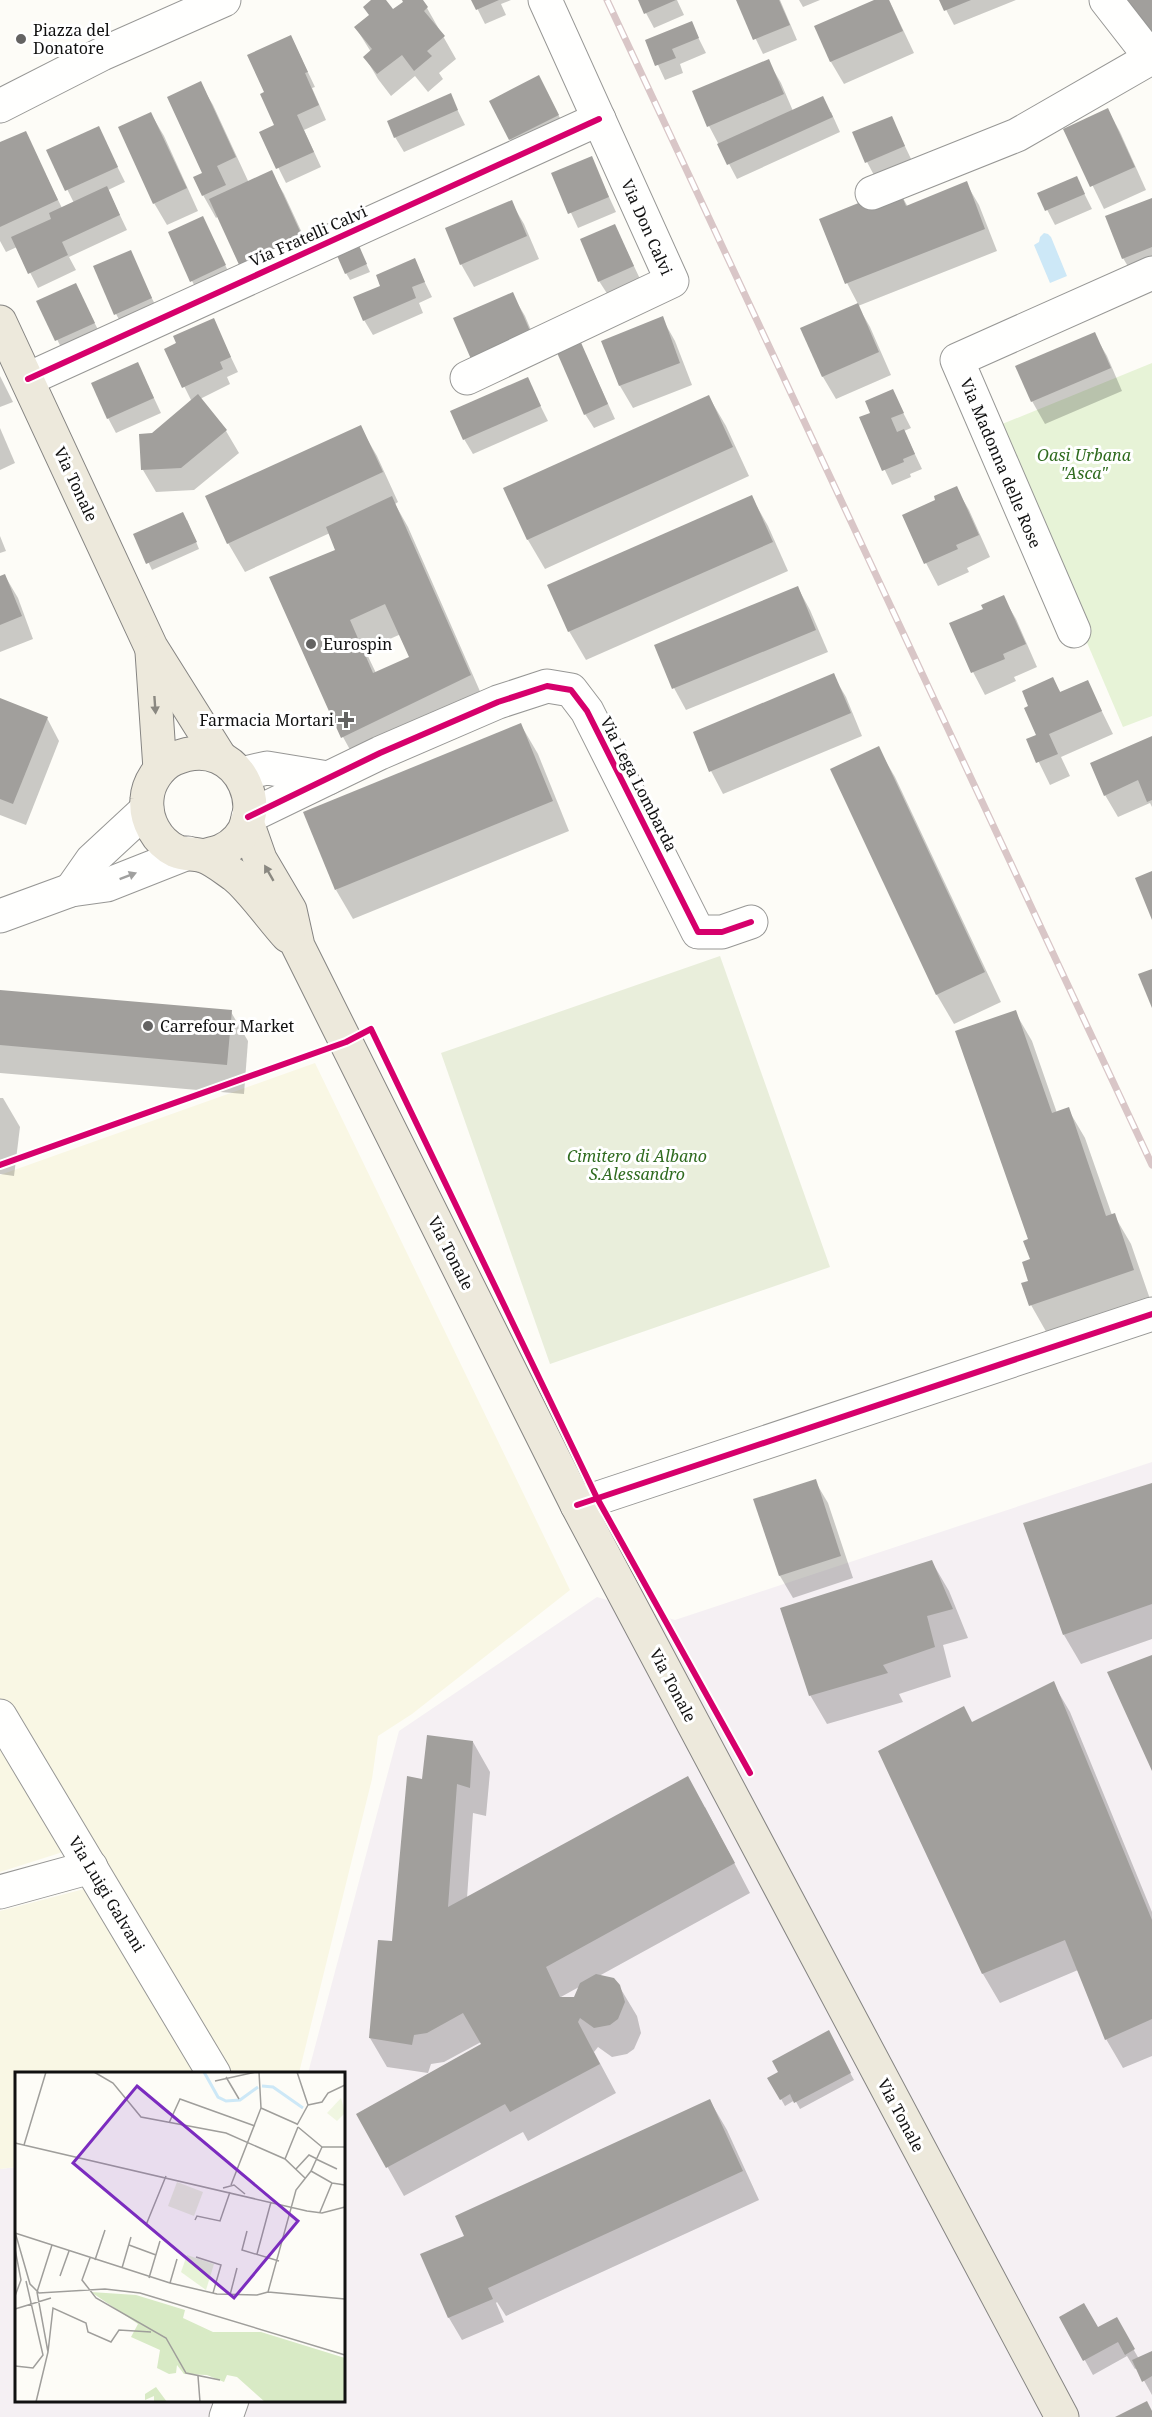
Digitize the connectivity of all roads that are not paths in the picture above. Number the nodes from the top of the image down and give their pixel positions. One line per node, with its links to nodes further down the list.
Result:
1 (224, 0): 5 (street)
2 (545, 0): 6 (street, Via Don Calvi)
3 (1106, 0): 4 (street)
4 (1151, 59): 7 (street)
5 (0, 106)
6 (599, 119): 10 (street, Via Don Calvi); 11 (street, Via Fratelli Calvi)
7 (872, 193)
8 (1152, 273): 12 (street, Via Madonna delle Rose)
9 (0, 322): 11 (main road, Via Tonale)
10 (467, 378)
11 (28, 379): 13 (main road, Via Tonale)
12 (1074, 631)
13 (151, 647): 14 (main road, Via Tonale); 15 (main road, Via Tonale, one-way to 15)
14 (230, 766): 15 (main road); 16 (street); 18 (main road, Via Tonale)
15 (160, 769): 17 (main road, Via Tonale)
16 (328, 778): 18 (street, Via Lega Lombarda); 22 (street, Via Lega Lombarda)
17 (147, 809): 19 (main road, Via Tonale); 20 (street)
18 (248, 820): 19 (main road); 23 (main road, Via Tonale, one-way to 18)
19 (196, 855): 20 (street, one-way to 19); 23 (main road, Via Tonale)
20 (71, 890): 21 (street)
21 (0, 916)
22 (751, 922)
23 (298, 946): 25 (main road, Via Tonale)
24 (1152, 1314): 25 (street)
25 (577, 1505): 32 (main road, Via Tonale)
26 (0, 1716): 27 (street, Via Luigi Galvani)
27 (91, 1867): 28 (street); 29 (street, Via Luigi Galvani)
28 (0, 1892)
29 (213, 2072)
30 (231, 2402): 31 (street)
31 (226, 2417)
32 (1062, 2417)

